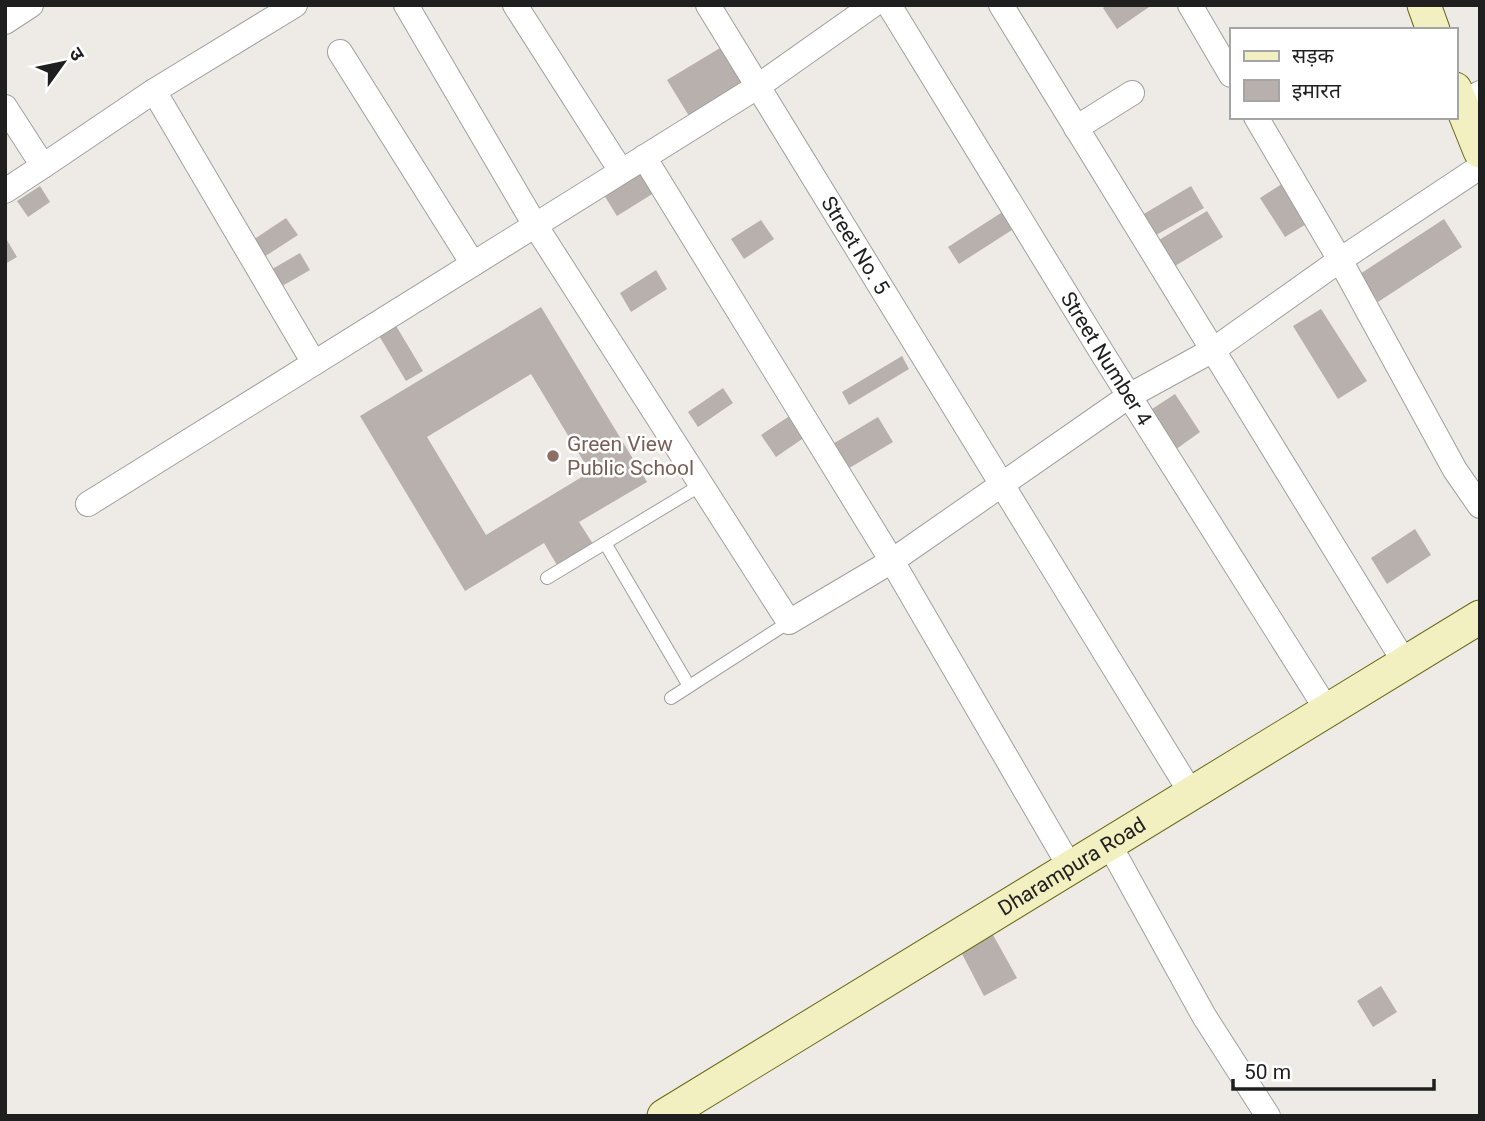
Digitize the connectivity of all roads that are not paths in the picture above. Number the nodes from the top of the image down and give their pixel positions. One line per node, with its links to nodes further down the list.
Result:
1 (32, 5): 11 (street)
2 (295, 5): 16 (street)
3 (515, 5): 26 (street)
4 (708, 5): 15 (street, Street No. 5)
5 (873, 5): 15 (street)
6 (889, 5): 33 (street, Street Number 4)
7 (1001, 5): 21 (street)
8 (1190, 5): 14 (street)
9 (1424, 5): 12 (street)
10 (410, 13): 28 (street)
11 (5, 22)
12 (1432, 28)
13 (340, 52): 30 (street)
14 (1230, 73)
15 (757, 86): 23 (street); 35 (street, Street No. 5)
16 (154, 91): 24 (street); 32 (street)
17 (1132, 93): 21 (street)
18 (1465, 95): 22 (street)
19 (5, 107): 24 (street)
20 (1257, 119): 29 (street)
21 (1076, 128): 31 (street)
22 (1480, 151)
23 (644, 157): 26 (street); 39 (street)
24 (43, 166): 27 (street)
25 (1480, 167): 29 (street)
26 (621, 171): 28 (street)
27 (5, 191)
28 (535, 225): 30 (street); 34 (street)
29 (1340, 260): 31 (street); 37 (street)
30 (472, 264): 32 (street)
31 (1213, 350): 33 (street); 43 (street)
32 (314, 363): 36 (street)
33 (1129, 396): 35 (street); 46 (street, Street Number 4)
34 (701, 485): 38 (lane); 42 (street)
35 (1003, 485): 39 (street); 47 (street, Street No. 5)
36 (88, 504)
37 (1480, 506)
38 (605, 543): 40 (lane); 44 (lane)
39 (892, 561): 42 (street); 49 (street)
40 (547, 579)
41 (1479, 619): 43 (street, Dharampura Road)
42 (789, 622): 44 (lane)
43 (1405, 663): 46 (street, Dharampura Road)
44 (689, 686): 45 (lane)
45 (671, 698)
46 (1327, 710): 47 (street, Dharampura Road)
47 (1191, 793): 48 (street, Dharampura Road)
48 (1109, 844): 49 (street, Dharampura Road); 51 (street)
49 (1070, 867): 50 (street, Dharampura Road)
50 (664, 1116)
51 (1268, 1116)

